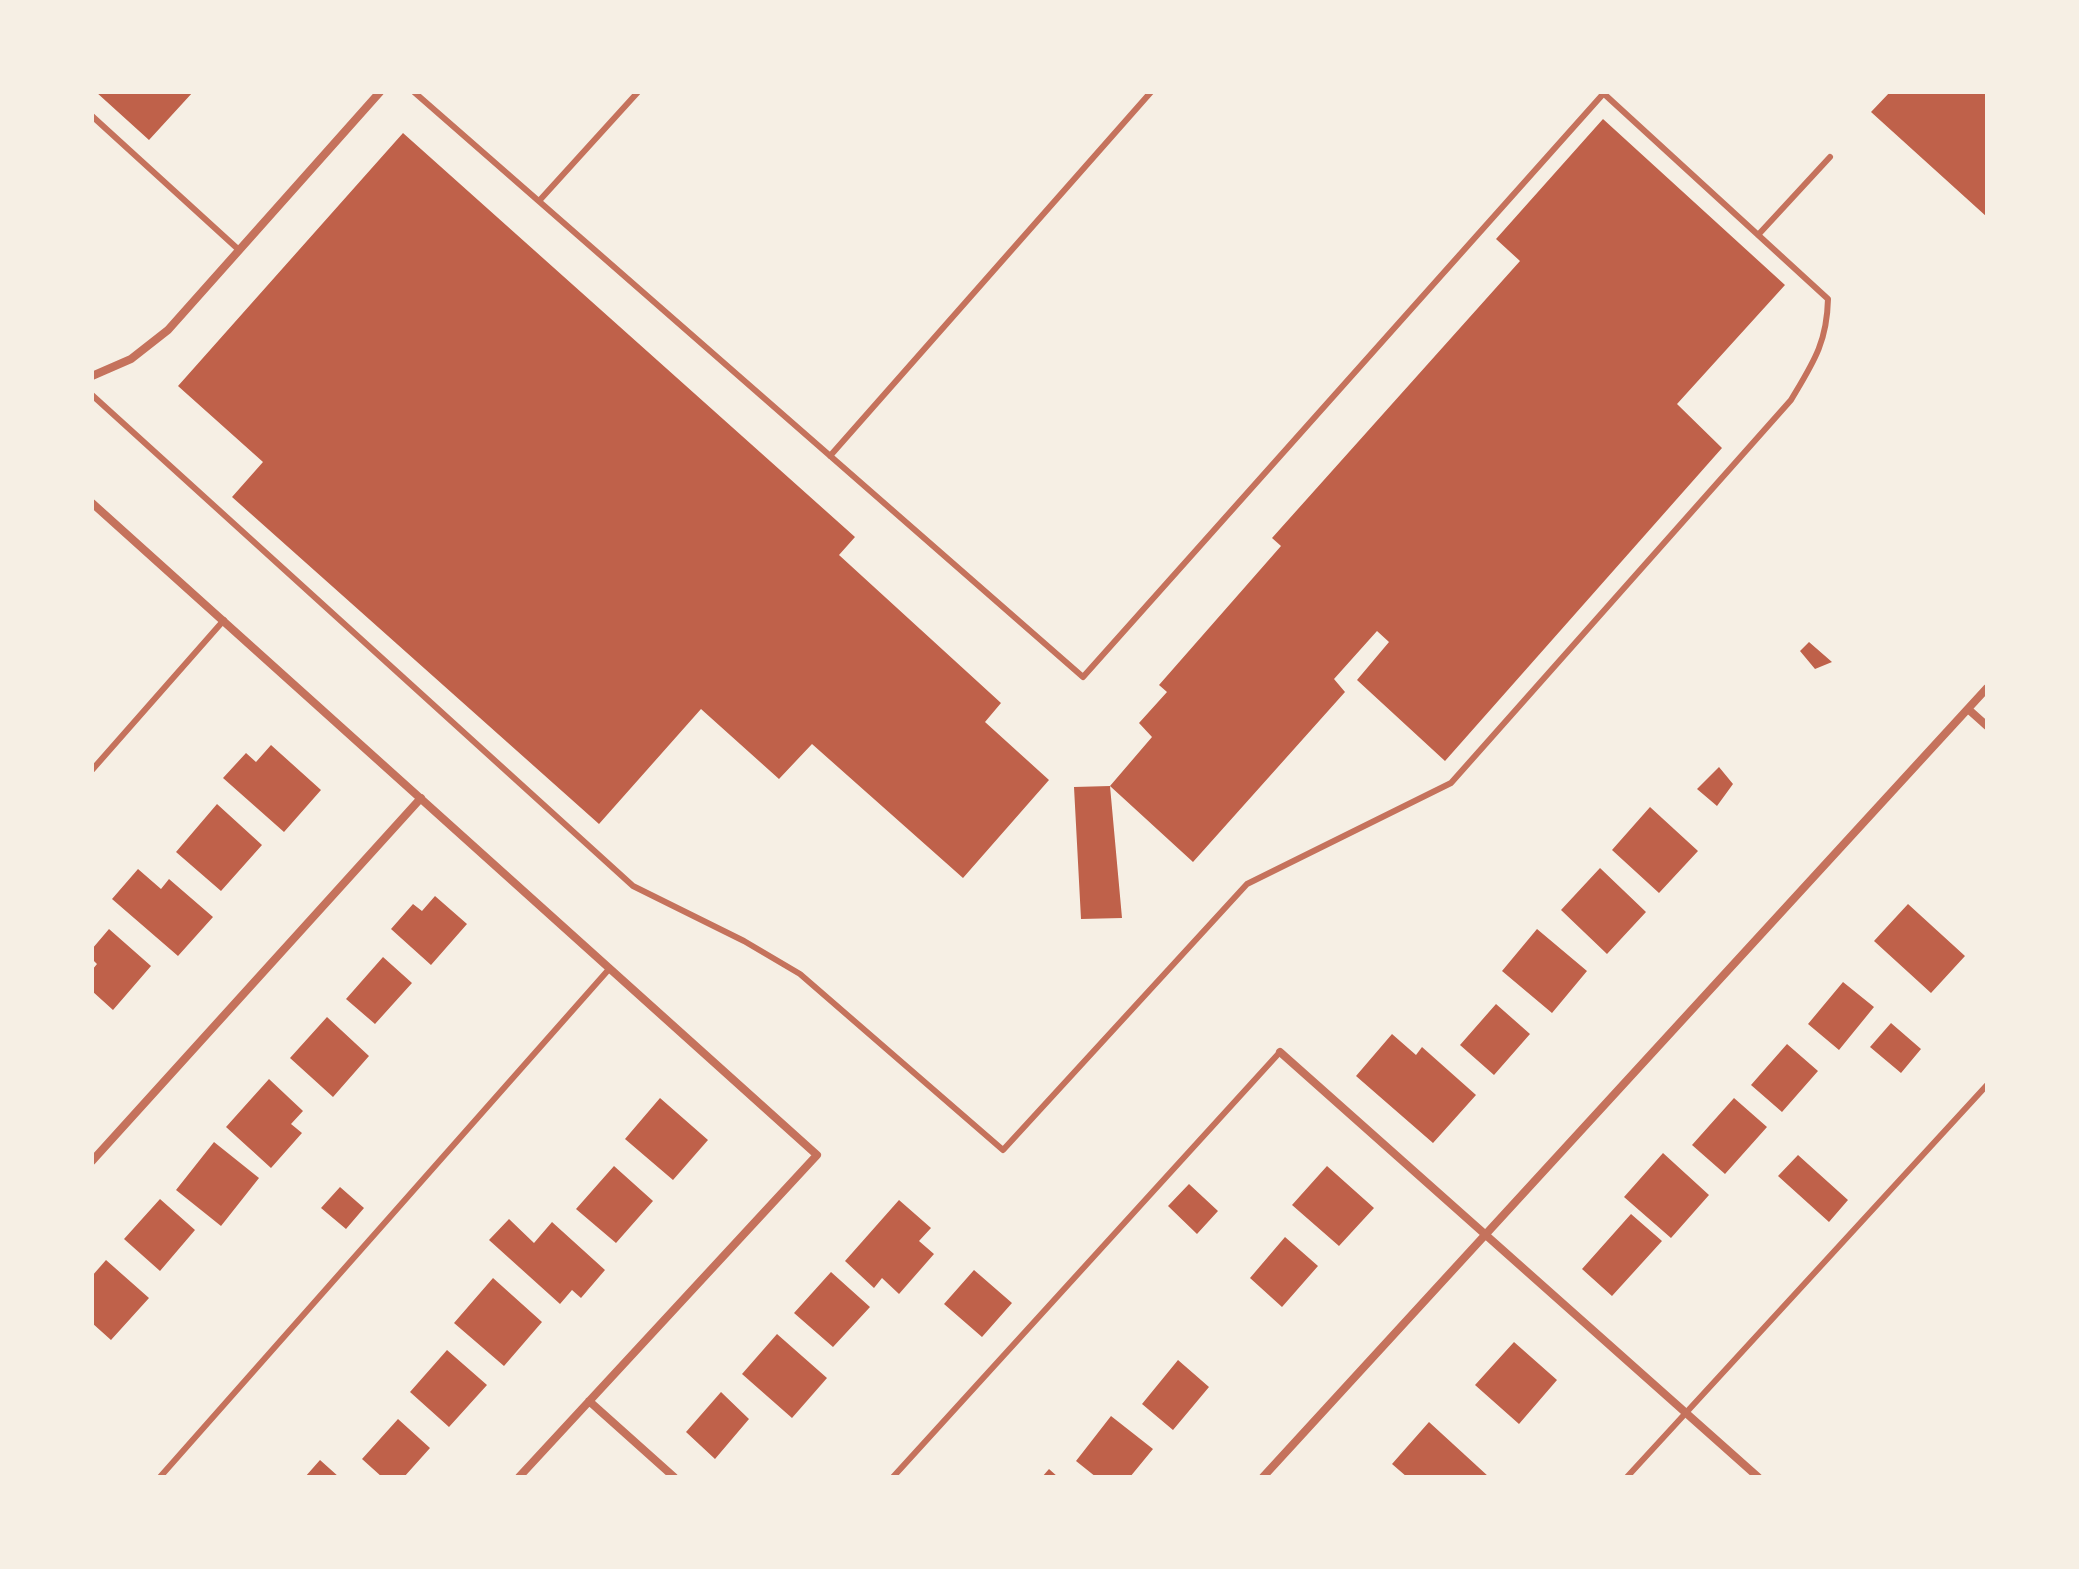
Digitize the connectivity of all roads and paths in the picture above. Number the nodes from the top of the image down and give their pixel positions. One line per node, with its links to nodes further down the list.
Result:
1 (380, 92): 10 (street)
2 (414, 92): 8 (lane)
3 (638, 92): 8 (lane)
4 (1151, 92): 13 (lane)
5 (1603, 93): 9 (lane); 13 (lane)
6 (92, 116): 10 (lane)
7 (1830, 157): 9 (lane)
8 (539, 201): 13 (lane)
9 (1758, 235): 12 (lane)
10 (239, 250): 11 (street)
11 (92, 376)
12 (92, 395)
13 (830, 456)
14 (92, 503): 15 (street)
15 (224, 620): 19 (lane); 20 (street)
16 (1987, 688): 17 (street)
17 (1968, 709): 18 (street); 25 (street)
18 (1987, 726)
19 (92, 770)
20 (421, 798): 21 (street); 24 (street)
21 (610, 968): 26 (street); 28 (lane)
22 (1280, 1052): 25 (street); 31 (lane)
23 (1987, 1085): 27 (lane)
24 (92, 1161)
25 (1485, 1235): 27 (street); 32 (street)
26 (589, 1401): 29 (street); 30 (street)
27 (1686, 1413): 33 (lane); 34 (street)
28 (160, 1477)
29 (519, 1477)
30 (674, 1477)
31 (893, 1477)
32 (1263, 1477)
33 (1627, 1477)
34 (1758, 1477)

